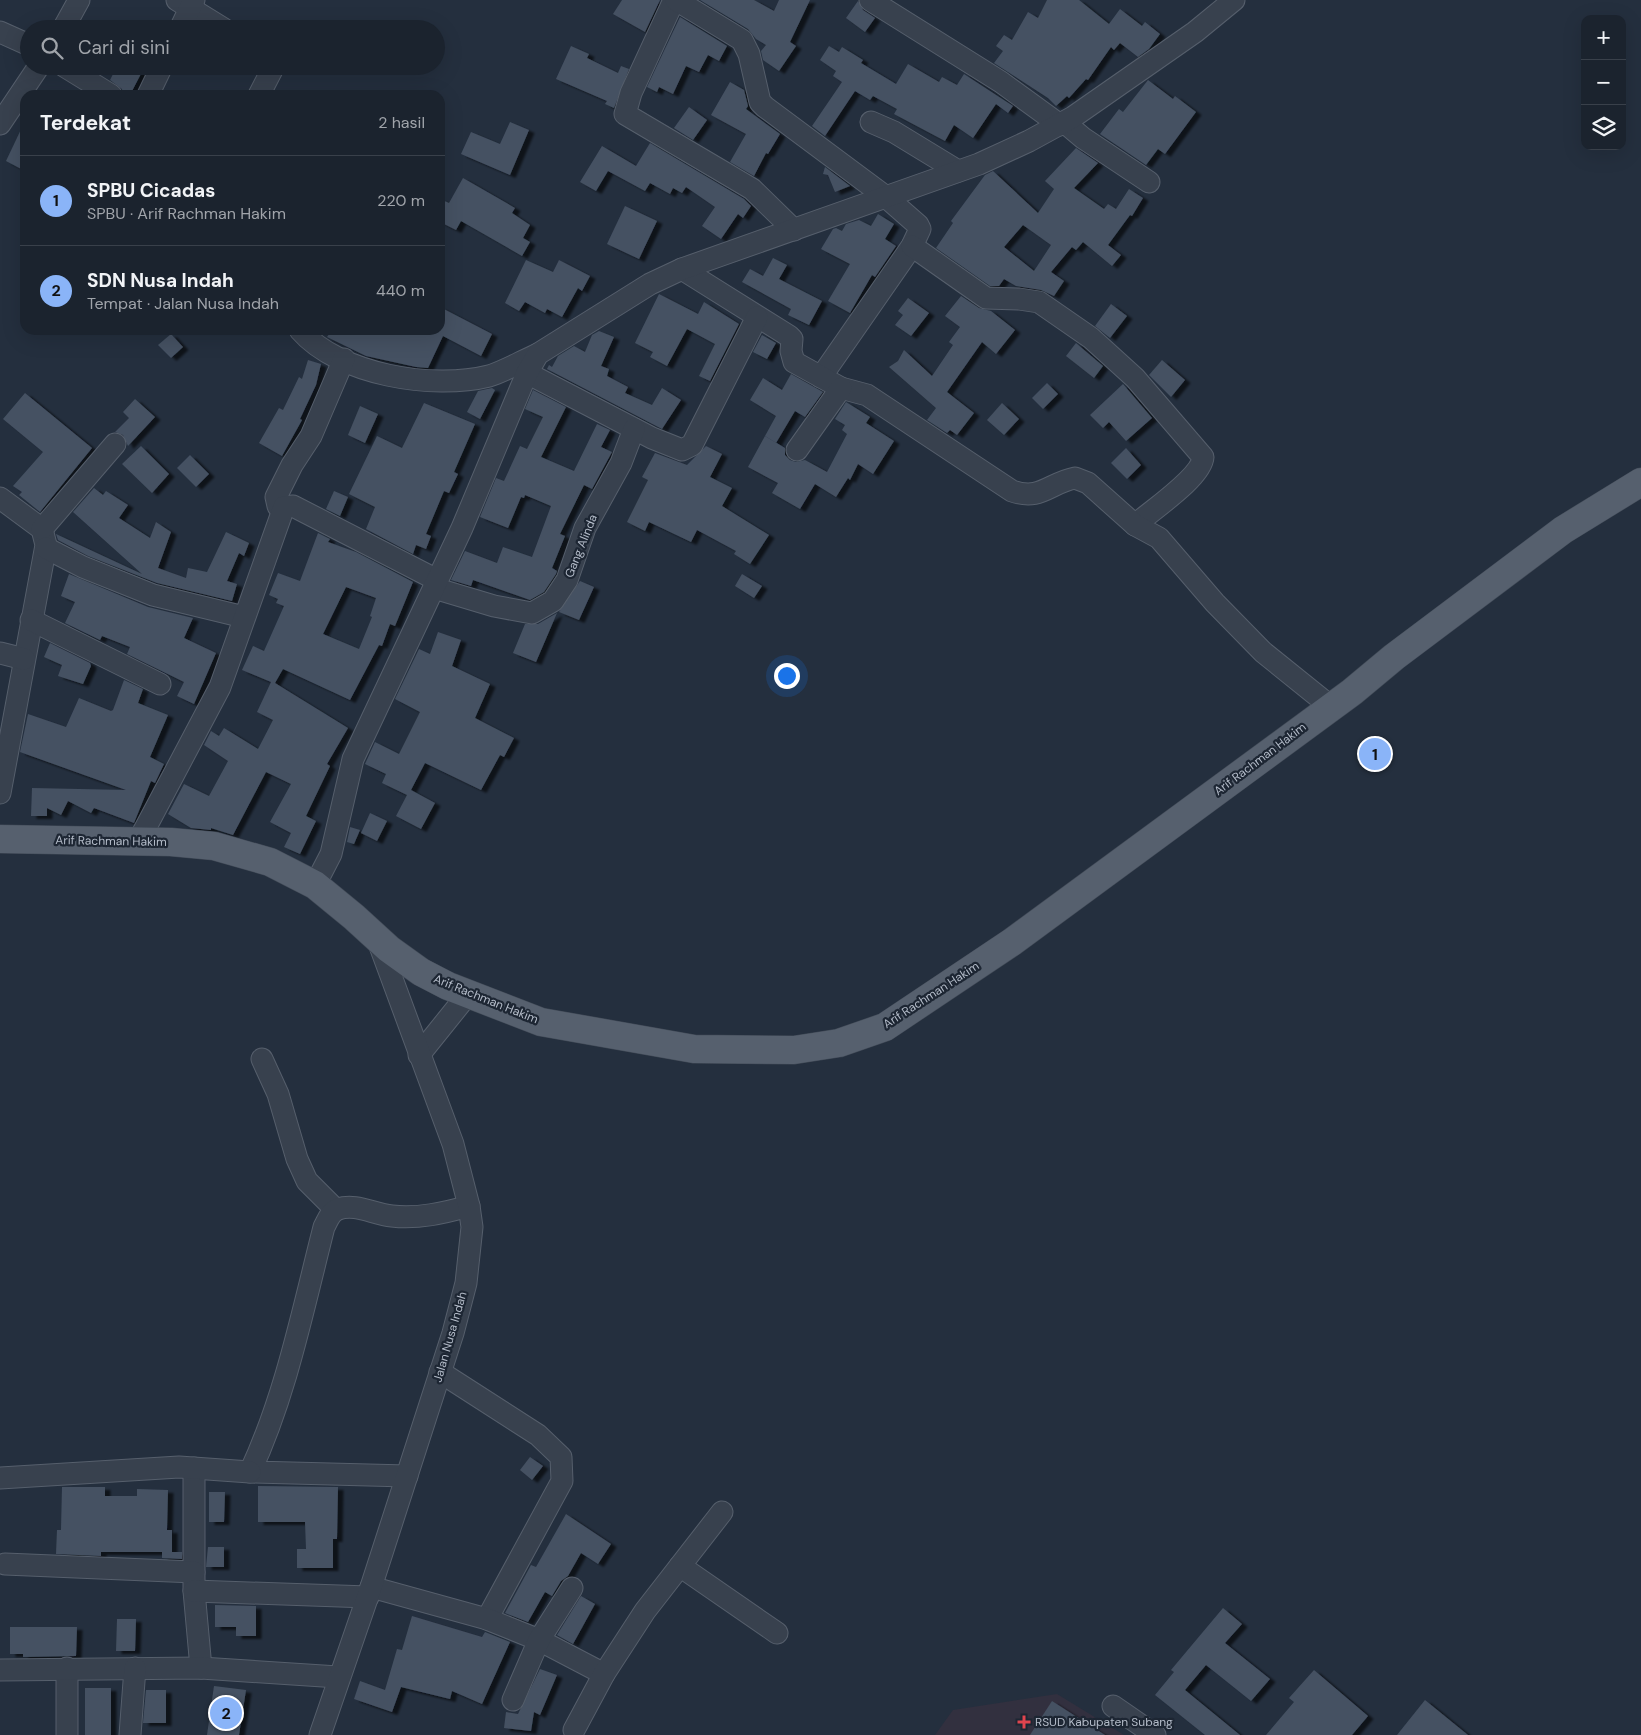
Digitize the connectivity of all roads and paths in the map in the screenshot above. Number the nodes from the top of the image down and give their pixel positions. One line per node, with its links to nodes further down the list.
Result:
1 (79, 0): 6 (street)
2 (675, 0): 25 (street); 26 (street)
3 (870, 0): 21 (street)
4 (1234, 0): 21 (street)
5 (187, 3): 7 (street); 8 (street)
6 (68, 20)
7 (182, 20)
8 (211, 20)
9 (0, 32): 10 (street)
10 (20, 42)
11 (33, 75): 15 (street)
12 (79, 75): 16 (street)
13 (158, 75): 17 (street)
14 (269, 75): 18 (street)
15 (23, 90)
16 (103, 90)
17 (150, 90)
18 (261, 90)
19 (20, 95): 22 (street)
20 (871, 122): 23 (street)
21 (1062, 123): 23 (street); 24 (street)
22 (0, 124)
23 (958, 171): 25 (street)
24 (1150, 182)
25 (886, 197): 26 (street); 27 (street)
26 (794, 230): 28 (street)
27 (912, 246): 33 (street); 41 (street)
28 (682, 269): 29 (street); 32 (street)
29 (757, 317): 33 (street); 35 (street)
30 (306, 335): 31 (street)
31 (344, 359): 32 (street); 40 (street)
32 (529, 363): 35 (street); 43 (street)
33 (821, 377): 34 (street)
34 (841, 388): 37 (street); 41 (street)
35 (634, 429): 43 (street, Gang Alinda)
36 (115, 444): 42 (street)
37 (797, 450)
38 (1641, 482): 49 (main road, Arif Rachman Hakim)
39 (0, 498): 42 (street)
40 (282, 510): 43 (street, Gang Alinda); 44 (street)
41 (1135, 525): 49 (street)
42 (44, 539): 44 (street); 45 (street)
43 (435, 584): 53 (street)
44 (244, 617): 52 (street)
45 (31, 620): 47 (street); 48 (street)
46 (0, 653): 47 (street)
47 (24, 659): 50 (street)
48 (160, 684)
49 (1330, 706): 55 (main road, Arif Rachman Hakim)
50 (0, 793)
51 (0, 840): 52 (main road, Arif Rachman Hakim)
52 (138, 842): 53 (main road, Arif Rachman Hakim)
53 (315, 885): 54 (main road, Arif Rachman Hakim)
54 (376, 937): 55 (main road, Arif Rachman Hakim); 56 (street, Jalan Nusa Indah)
55 (468, 994): 56 (street)
56 (419, 1055): 58 (street, Jalan Nusa Indah)
57 (262, 1059): 59 (street)
58 (469, 1206): 59 (street); 60 (street, Jalan Nusa Indah)
59 (336, 1210): 62 (street)
60 (440, 1372): 63 (street, Jalan Nusa Indah); 71 (street)
61 (194, 1468): 62 (street); 64 (street); 68 (street)
62 (250, 1472): 63 (street)
63 (407, 1476): 70 (street, Jalan Nusa Indah)
64 (0, 1478)
65 (722, 1512): 67 (street)
66 (5, 1564): 68 (street)
67 (680, 1566): 72 (street); 78 (street)
68 (194, 1581): 70 (street); 76 (street)
69 (572, 1588): 73 (street)
70 (369, 1592): 71 (street); 79 (street, Jalan Nusa Indah)
71 (487, 1619): 73 (street)
72 (777, 1633)
73 (539, 1640): 78 (street); 80 (street)
74 (67, 1668): 75 (street); 77 (street); 83 (street)
75 (134, 1668): 76 (street); 84 (street)
76 (201, 1668): 79 (street)
77 (0, 1670)
78 (604, 1674): 82 (street)
79 (338, 1677): 85 (street, Jalan Nusa Indah)
80 (513, 1700)
81 (1113, 1706): 86 (street)
82 (574, 1730)
83 (67, 1735)
84 (130, 1735)
85 (320, 1735)
86 (1155, 1735)

